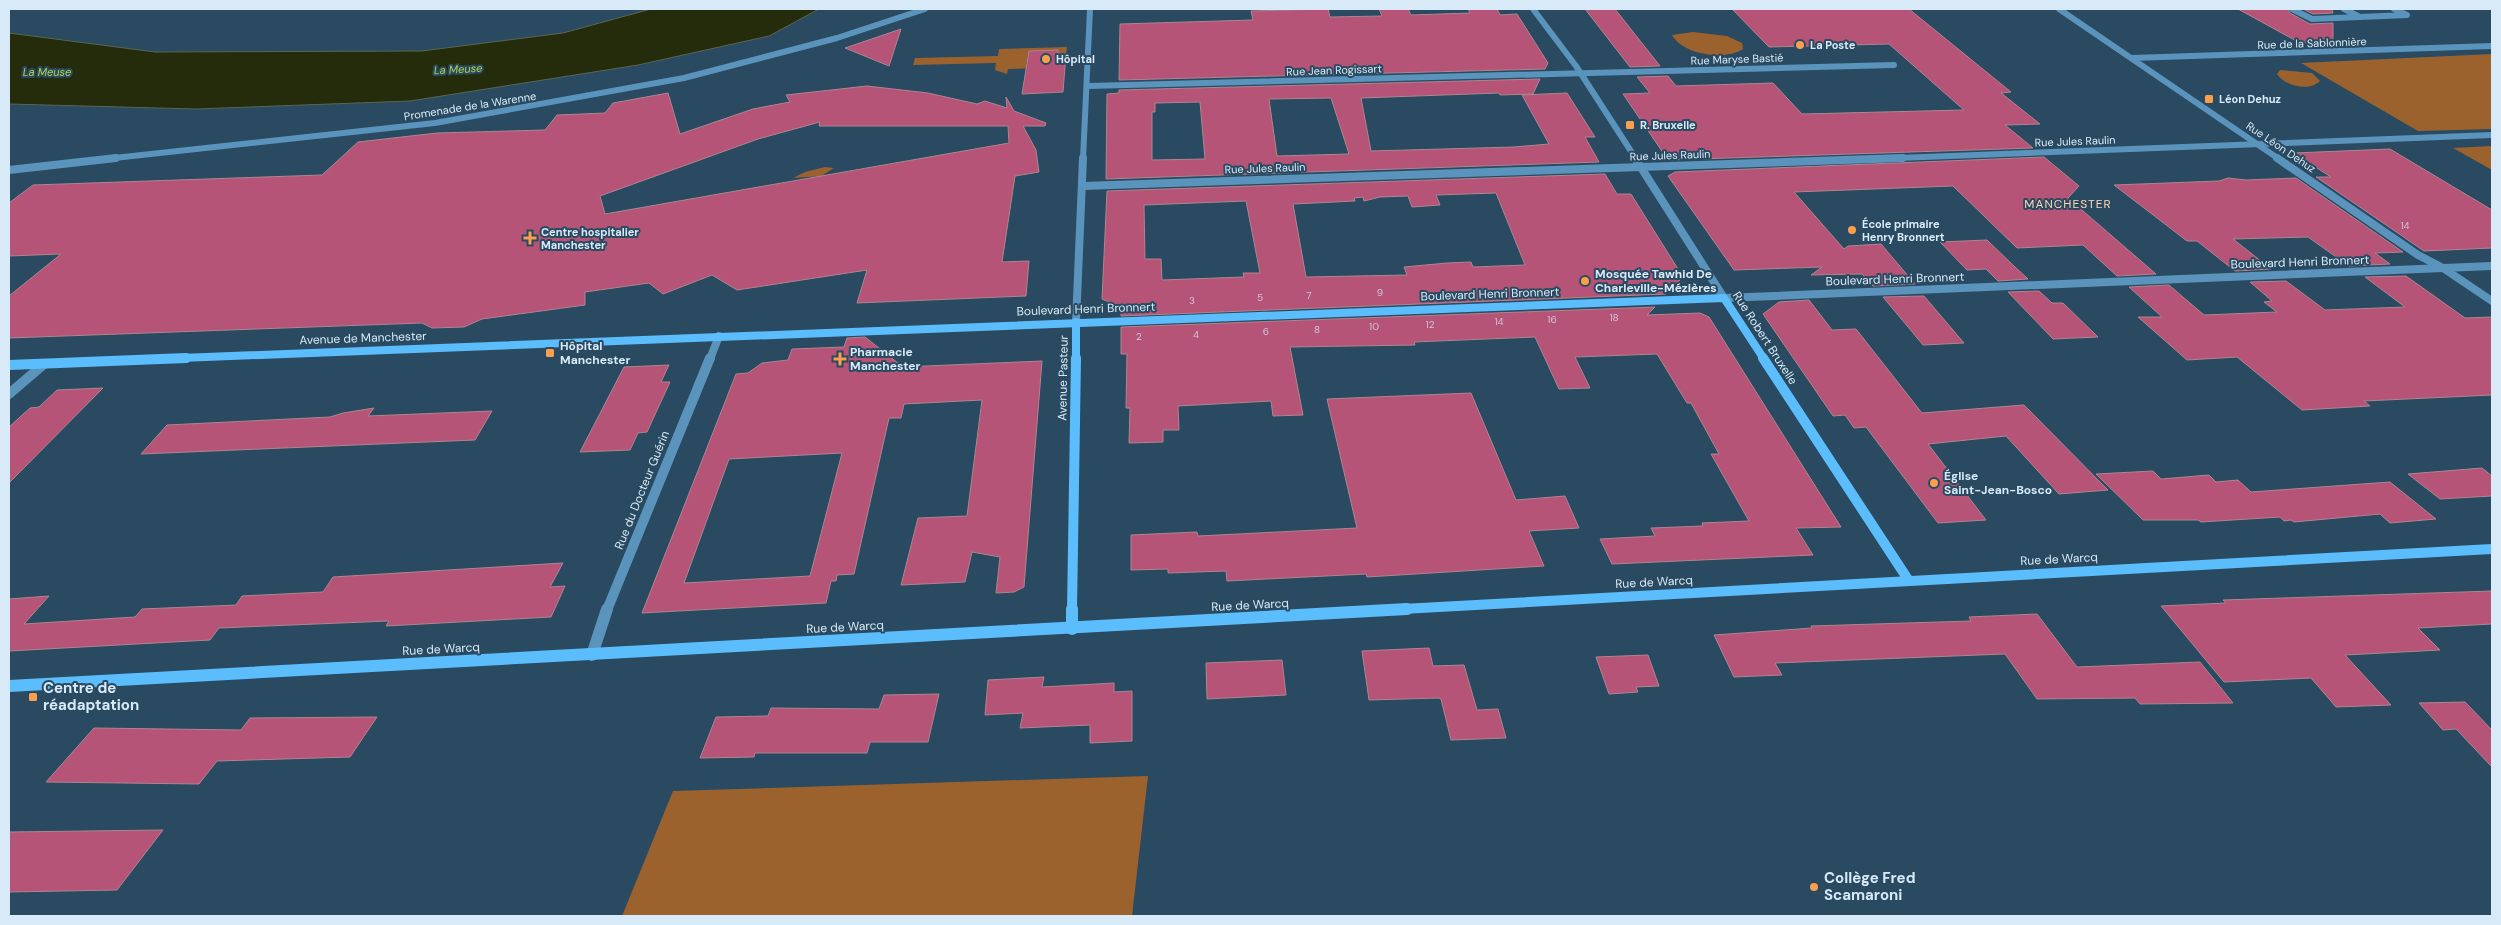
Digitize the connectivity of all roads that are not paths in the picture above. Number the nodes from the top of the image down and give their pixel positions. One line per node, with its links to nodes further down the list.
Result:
1 (925, 9): 17 (street, Promenade de la Warenne)
2 (1090, 9): 13 (street, Avenue Pasteur)
3 (1533, 9): 12 (street, Rue Robert Bruxelle)
4 (2059, 9): 10 (street, Rue Léon Dehuz)
5 (2292, 9): 8 (street)
6 (2344, 9): 8 (street)
7 (2394, 9): 8 (street)
8 (2361, 18)
9 (2492, 46): 10 (street, Rue de la Sablonnière)
10 (2132, 58): 15 (street, Rue Léon Dehuz)
11 (1894, 65): 12 (street, Rue Maryse Bastié)
12 (1581, 73): 13 (street, Rue Jean Rogissart); 16 (street, Rue Robert Bruxelle)
13 (1088, 86): 18 (street, Avenue Pasteur)
14 (2492, 135): 15 (street, Rue Jules Raulin)
15 (2258, 145): 16 (street, Rue Jules Raulin); 20 (street, Rue Léon Dehuz)
16 (1641, 168): 18 (street, Rue Jules Raulin); 21 (street, Rue Robert Bruxelle)
17 (9, 170)
18 (1083, 186): 23 (street, Avenue Pasteur)
19 (2492, 266): 20 (street, Boulevard Henri Bronnert)
20 (2443, 268): 21 (street, Boulevard Henri Bronnert); 22 (street, Rue Léon Dehuz)
21 (1724, 298): 23 (main road, Boulevard Henri Bronnert); 29 (main road, Rue Robert Bruxelle)
22 (2492, 301)
23 (1076, 322): 24 (main road, Boulevard Henri Bronnert); 30 (main road, Avenue Pasteur)
24 (719, 336): 25 (main road, Avenue de Manchester); 31 (street, Rue du Docteur Guérin)
25 (44, 364): 26 (main road, Avenue de Manchester); 27 (street)
26 (9, 365)
27 (9, 394)
28 (2492, 549): 29 (main road, Rue de Warcq)
29 (1909, 581): 30 (main road, Rue de Warcq)
30 (1072, 628): 31 (main road, Rue de Warcq)
31 (592, 655): 32 (main road, Rue de Warcq)
32 (9, 686)

